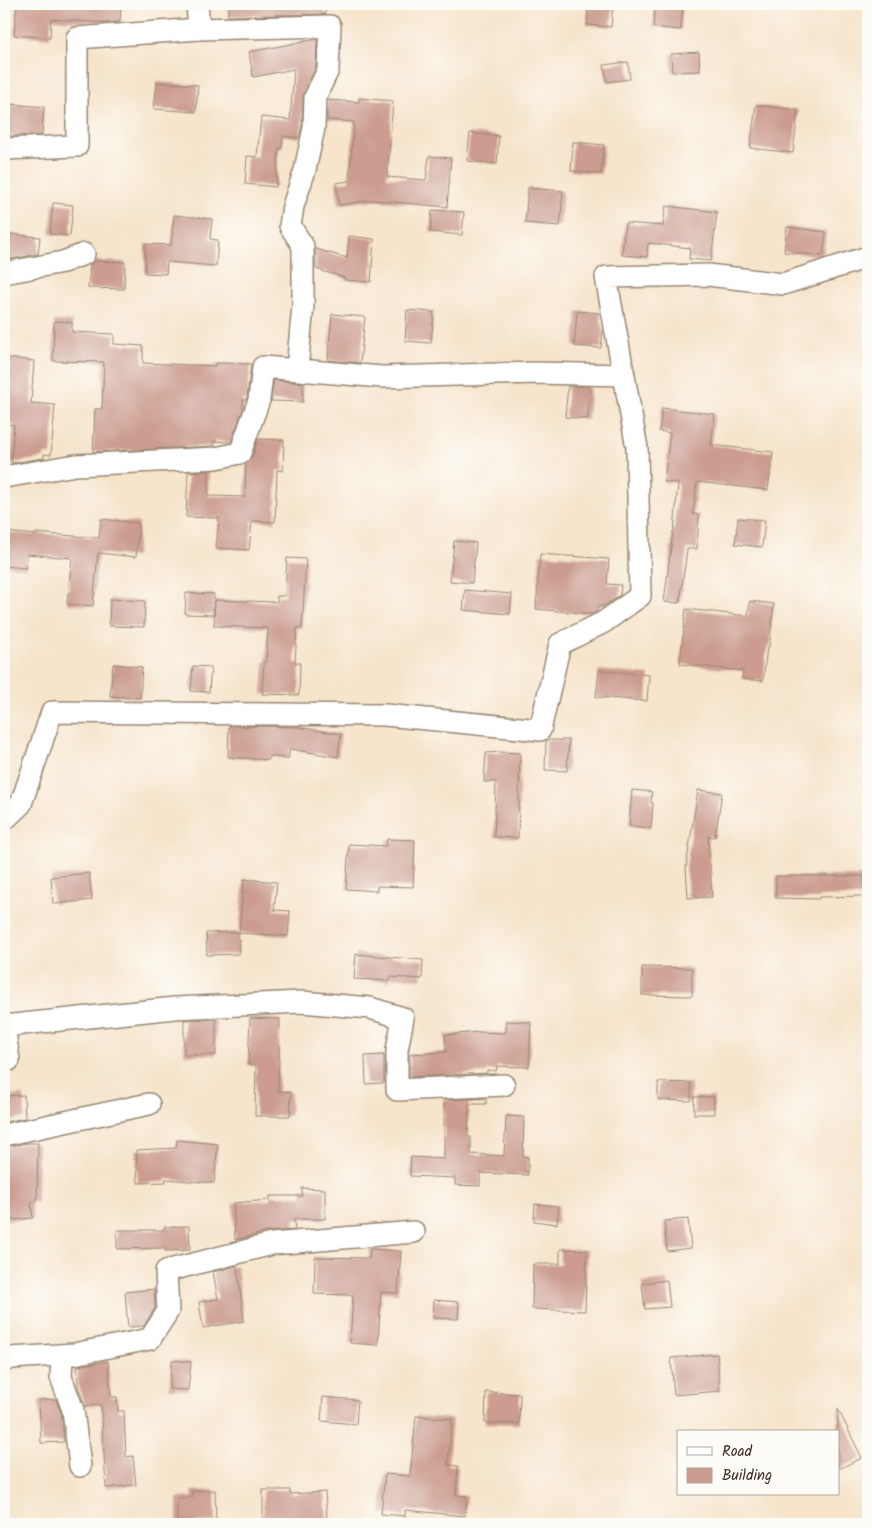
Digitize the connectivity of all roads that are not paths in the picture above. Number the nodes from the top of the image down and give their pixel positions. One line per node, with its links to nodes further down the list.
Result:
1 (197, 4): 2 (street)
2 (199, 29): 3 (street); 7 (street)
3 (4, 149)
4 (84, 254): 6 (street)
5 (868, 258): 8 (street)
6 (4, 273)
7 (297, 369): 8 (street); 9 (street)
8 (624, 376): 10 (street)
9 (4, 477)
10 (4, 820)
11 (4, 1061): 12 (street)
12 (504, 1085)
13 (149, 1104): 14 (street)
14 (4, 1135)
15 (414, 1232): 16 (street)
16 (62, 1355): 17 (street); 18 (street)
17 (4, 1361)
18 (80, 1466)

